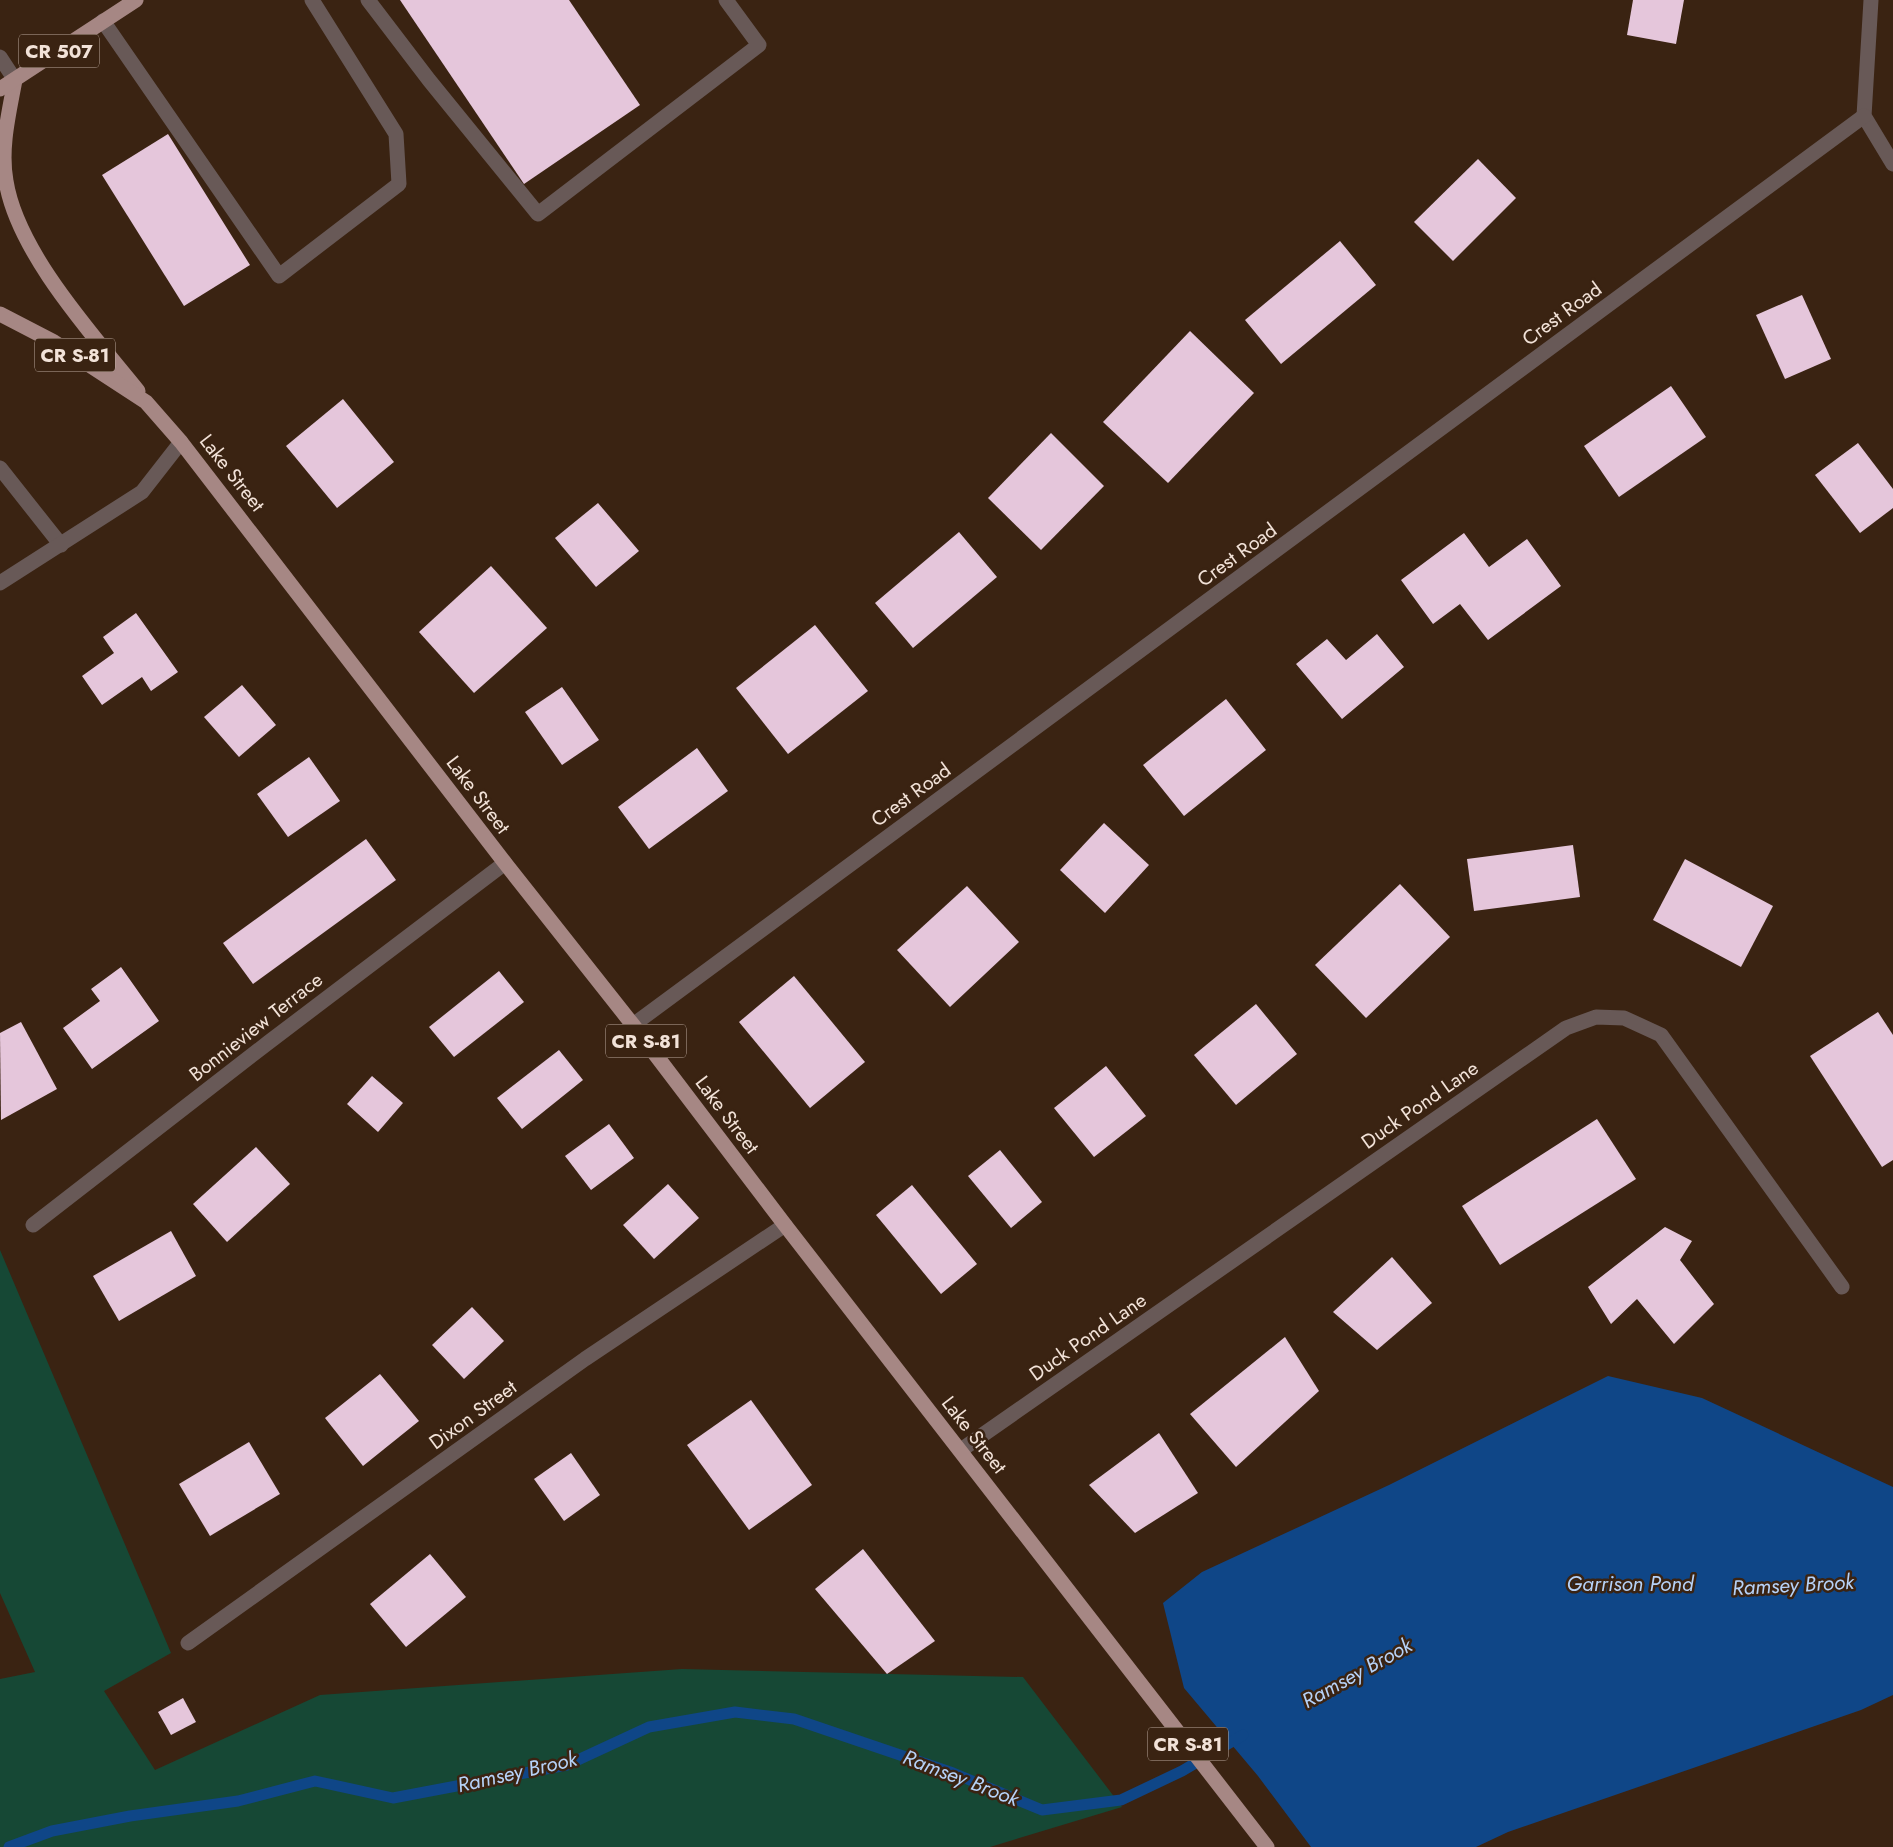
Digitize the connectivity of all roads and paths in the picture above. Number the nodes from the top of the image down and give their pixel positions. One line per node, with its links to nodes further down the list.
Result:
1 (136, 0): 6 (main road, CR 507)
2 (312, 0): 6 (street)
3 (368, 0): 4 (street)
4 (726, 0)
5 (1871, 0): 10 (street)
6 (103, 22): 8 (main road, CR 507)
7 (0, 58): 8 (street)
8 (15, 80): 9 (main road, CR 507); 13 (main road)
9 (0, 89)
10 (1864, 116): 11 (street); 19 (street, Crest Road)
11 (1893, 164)
12 (0, 314): 13 (main road, Lake Street / CR S-81)
13 (146, 402): 14 (main road, Lake Street / CR S-81)
14 (181, 442): 16 (street); 18 (main road, Lake Street / CR S-81)
15 (0, 468): 16 (street)
16 (60, 546): 17 (street)
17 (0, 583)
18 (505, 863): 19 (main road, Lake Street / CR S-81); 20 (street, Bonnieview Terrace)
19 (634, 1025): 21 (main road, Lake Street / CR S-81)
20 (33, 1224)
21 (785, 1225): 23 (main road, Lake Street / CR S-81); 24 (street, Dixon Street)
22 (1842, 1287): 23 (street, Duck Pond Lane)
23 (961, 1450): 25 (main road, Lake Street / CR S-81)
24 (188, 1643)
25 (1267, 1847)

